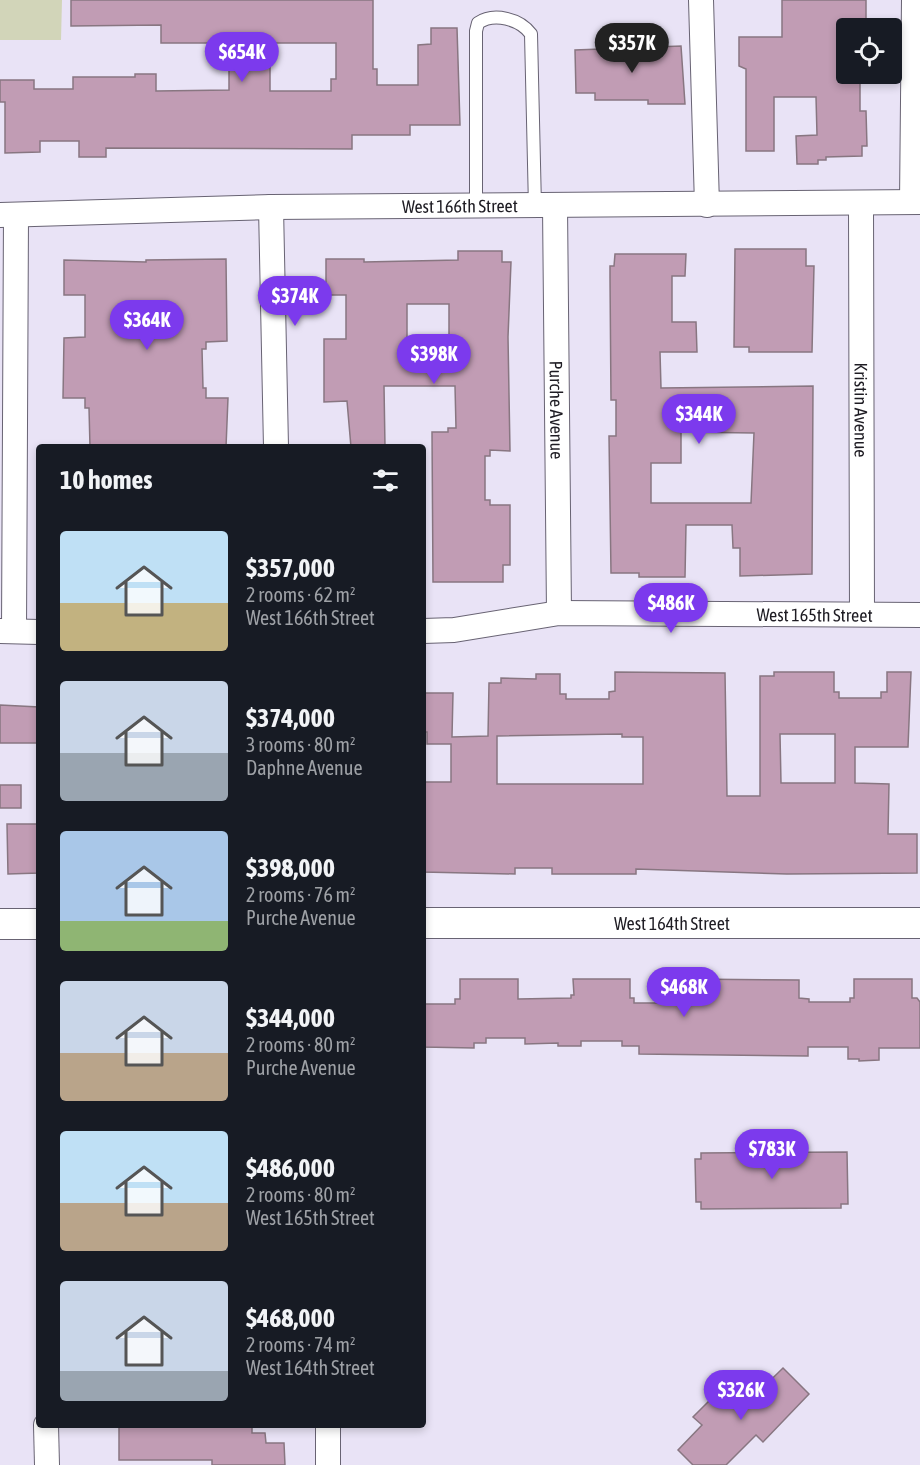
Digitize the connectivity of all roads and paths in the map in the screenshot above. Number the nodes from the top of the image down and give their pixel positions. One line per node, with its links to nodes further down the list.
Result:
1 (701, 0): 6 (street)
2 (914, 0): 3 (street)
3 (916, 202): 4 (street, West 166th Street)
4 (861, 204): 6 (street, West 166th Street); 12 (street, Kristin Avenue)
5 (545, 206): 6 (street, West 166th Street); 8 (street, West 166th Street); 8 (lane); 11 (street, Purche Avenue)
6 (707, 206)
7 (271, 207): 8 (street, West 166th Street); 9 (street, West 166th Street); 10 (street)
8 (476, 207)
9 (8, 216): 14 (street)
10 (276, 444)
11 (559, 613): 12 (street, West 165th Street); 15 (street, West 165th Street)
12 (862, 614): 13 (street, West 165th Street)
13 (920, 615)
14 (7, 631): 16 (street)
15 (426, 631)
16 (36, 632)
17 (920, 923): 20 (street, West 164th Street)
18 (0, 924): 19 (street)
19 (36, 924)
20 (426, 924)
21 (46, 1428): 23 (street)
22 (328, 1428): 24 (street)
23 (46, 1465)
24 (328, 1465)

